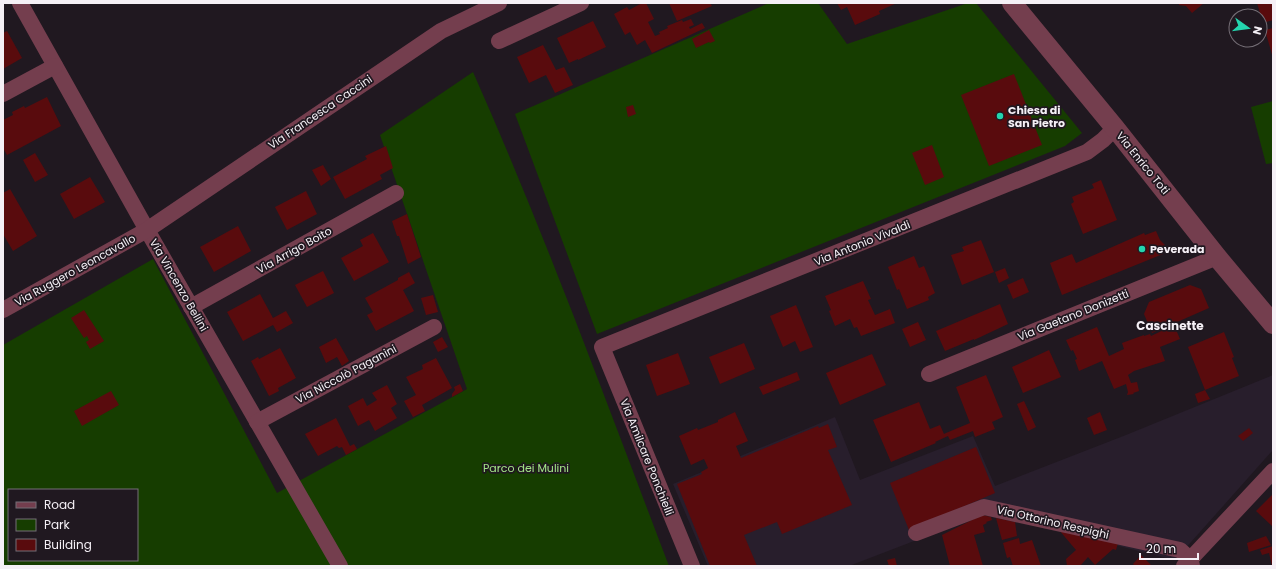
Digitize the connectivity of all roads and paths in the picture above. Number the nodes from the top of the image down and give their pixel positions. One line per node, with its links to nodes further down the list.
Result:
1 (20, 3): 6 (street, Via Vincenzo Bellini)
2 (499, 3): 10 (street, Via Francesca Caccini)
3 (581, 3): 5 (street)
4 (1012, 3): 8 (street, Via Enrico Toti)
5 (499, 41)
6 (55, 66): 7 (street); 10 (street, Via Vincenzo Bellini)
7 (3, 94)
8 (1115, 128): 11 (street, Via Enrico Toti); 16 (street, Via Antonio Vivaldi)
9 (396, 193): 12 (street, Via Arrigo Boito)
10 (147, 230): 12 (street, Via Vincenzo Bellini); 13 (street, Via Ruggero Leoncavallo)
11 (1217, 257): 14 (street, Via Enrico Toti); 17 (street, Via Gaetano Donizetti)
12 (191, 306): 18 (street, Via Vincenzo Bellini)
13 (3, 310)
14 (1273, 324)
15 (434, 327): 18 (street, Via Niccolò Paganini)
16 (602, 347): 23 (street, Via Amilcare Ponchielli)
17 (928, 374)
18 (257, 422): 22 (street, Via Vincenzo Bellini)
19 (1273, 471): 21 (street)
20 (916, 533): 21 (street, Via Ottorino Respighi)
21 (1188, 564)
22 (340, 566)
23 (692, 566)

